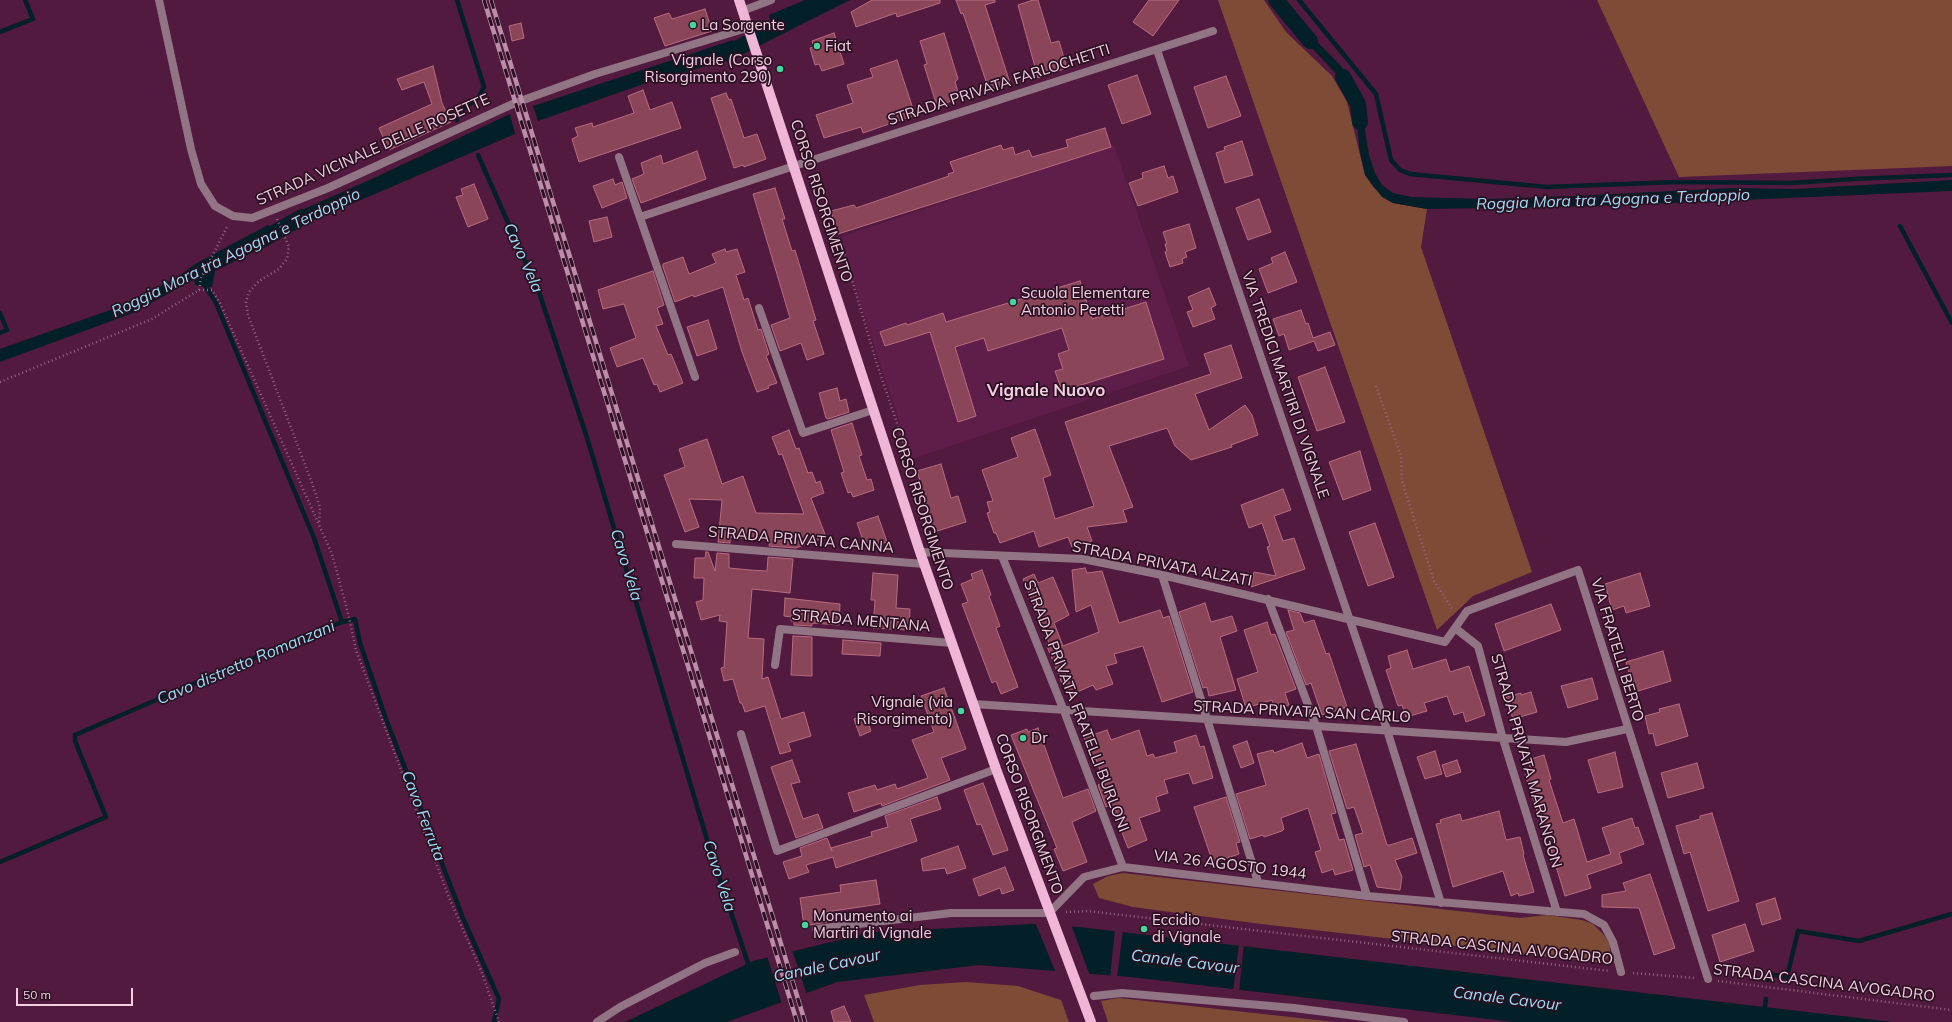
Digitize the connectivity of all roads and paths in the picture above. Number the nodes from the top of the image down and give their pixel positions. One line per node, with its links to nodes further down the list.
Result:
1 (159, 0): 10 (street, STRADA VICINALE DELLE ROSETTE)
2 (739, 0): 4 (main road, CORSO RISORGIMENTO)
3 (771, 0): 4 (street)
4 (742, 11): 5 (main road, CORSO RISORGIMENTO)
5 (747, 28): 9 (main road, CORSO RISORGIMENTO); 10 (street, STRADA VICINALE DELLE ROSETTE)
6 (1213, 31): 7 (street, STRADA PRIVATA FARLOCHETTI)
7 (1156, 50): 9 (street, STRADA PRIVATA FARLOCHETTI); 29 (street, VIA TREDICI MARTIRI DI VIGNALE)
8 (619, 157): 11 (street)
9 (794, 166): 11 (street, STRADA PRIVATA FARLOCHETTI); 19 (main road, CORSO RISORGIMENTO)
10 (233, 216): 14 (path)
11 (640, 218): 16 (street)
12 (277, 219): 21 (path)
13 (841, 242): 20 (path)
14 (199, 290): 17 (path); 21 (path)
15 (759, 308): 19 (street)
16 (695, 377)
17 (0, 382)
18 (1376, 386): 28 (path)
19 (873, 410): 23 (main road, CORSO RISORGIMENTO)
20 (906, 465)
21 (318, 524): 54 (path)
22 (676, 544): 25 (street, STRADA PRIVATA CANNA)
23 (920, 552): 24 (street, STRADA PRIVATA ALZATI); 25 (main road, CORSO RISORGIMENTO)
24 (1002, 556): 26 (street, STRADA PRIVATA ALZATI); 34 (street, STRADA PRIVATA FRATELLI BURLONI)
25 (924, 564): 31 (main road, CORSO RISORGIMENTO)
26 (1162, 575): 27 (street, STRADA PRIVATA ALZATI); 35 (street)
27 (1268, 599): 29 (street, STRADA PRIVATA ALZATI); 36 (street)
28 (1467, 611): 30 (street); 37 (street, VIA FRATELLI BERTO)
29 (1349, 618): 30 (street); 38 (street, VIA TREDICI MARTIRI DI VIGNALE)
30 (1455, 628): 40 (street, STRADA PRIVATA MARANGON)
31 (952, 643): 32 (street, STRADA MENTANA); 33 (main road, CORSO RISORGIMENTO)
32 (775, 665)
33 (973, 704): 34 (street, STRADA PRIVATA SAN CARLO); 41 (main road, CORSO RISORGIMENTO)
34 (1064, 710): 35 (street, STRADA PRIVATA SAN CARLO); 42 (street, STRADA PRIVATA FRATELLI BURLONI)
35 (1208, 721): 36 (street, STRADA PRIVATA SAN CARLO); 43 (street)
36 (1316, 726): 38 (street, STRADA PRIVATA SAN CARLO); 44 (street)
37 (1627, 729): 40 (street, STRADA PRIVATA SAN CARLO); 51 (street, VIA FRATELLI BERTO)
38 (1387, 730): 40 (street, STRADA PRIVATA SAN CARLO); 45 (street, VIA TREDICI MARTIRI DI VIGNALE)
39 (741, 734): 41 (street)
40 (1503, 739): 46 (street, STRADA PRIVATA MARANGON)
41 (996, 769): 47 (main road, CORSO RISORGIMENTO)
42 (1123, 867): 43 (street, VIA 26 AGOSTO 1944); 47 (street, VIA 26 AGOSTO 1944)
43 (1258, 882): 44 (street, VIA 26 AGOSTO 1944)
44 (1367, 896): 45 (street, VIA 26 AGOSTO 1944)
45 (1441, 903): 46 (street, VIA 26 AGOSTO 1944)
46 (1557, 912): 50 (street, VIA 26 AGOSTO 1944)
47 (1051, 917): 48 (street); 50 (path, STRADA CASCINA AVOGADRO); 56 (main road, CORSO RISORGIMENTO)
48 (816, 929)
49 (735, 952): 55 (street)
50 (1621, 972): 51 (path, STRADA CASCINA AVOGADRO)
51 (1708, 979): 53 (path, STRADA CASCINA AVOGADRO)
52 (1094, 996): 57 (street)
53 (1952, 1010)
54 (498, 1022)
55 (597, 1022)
56 (1091, 1022)
57 (1404, 1022)

